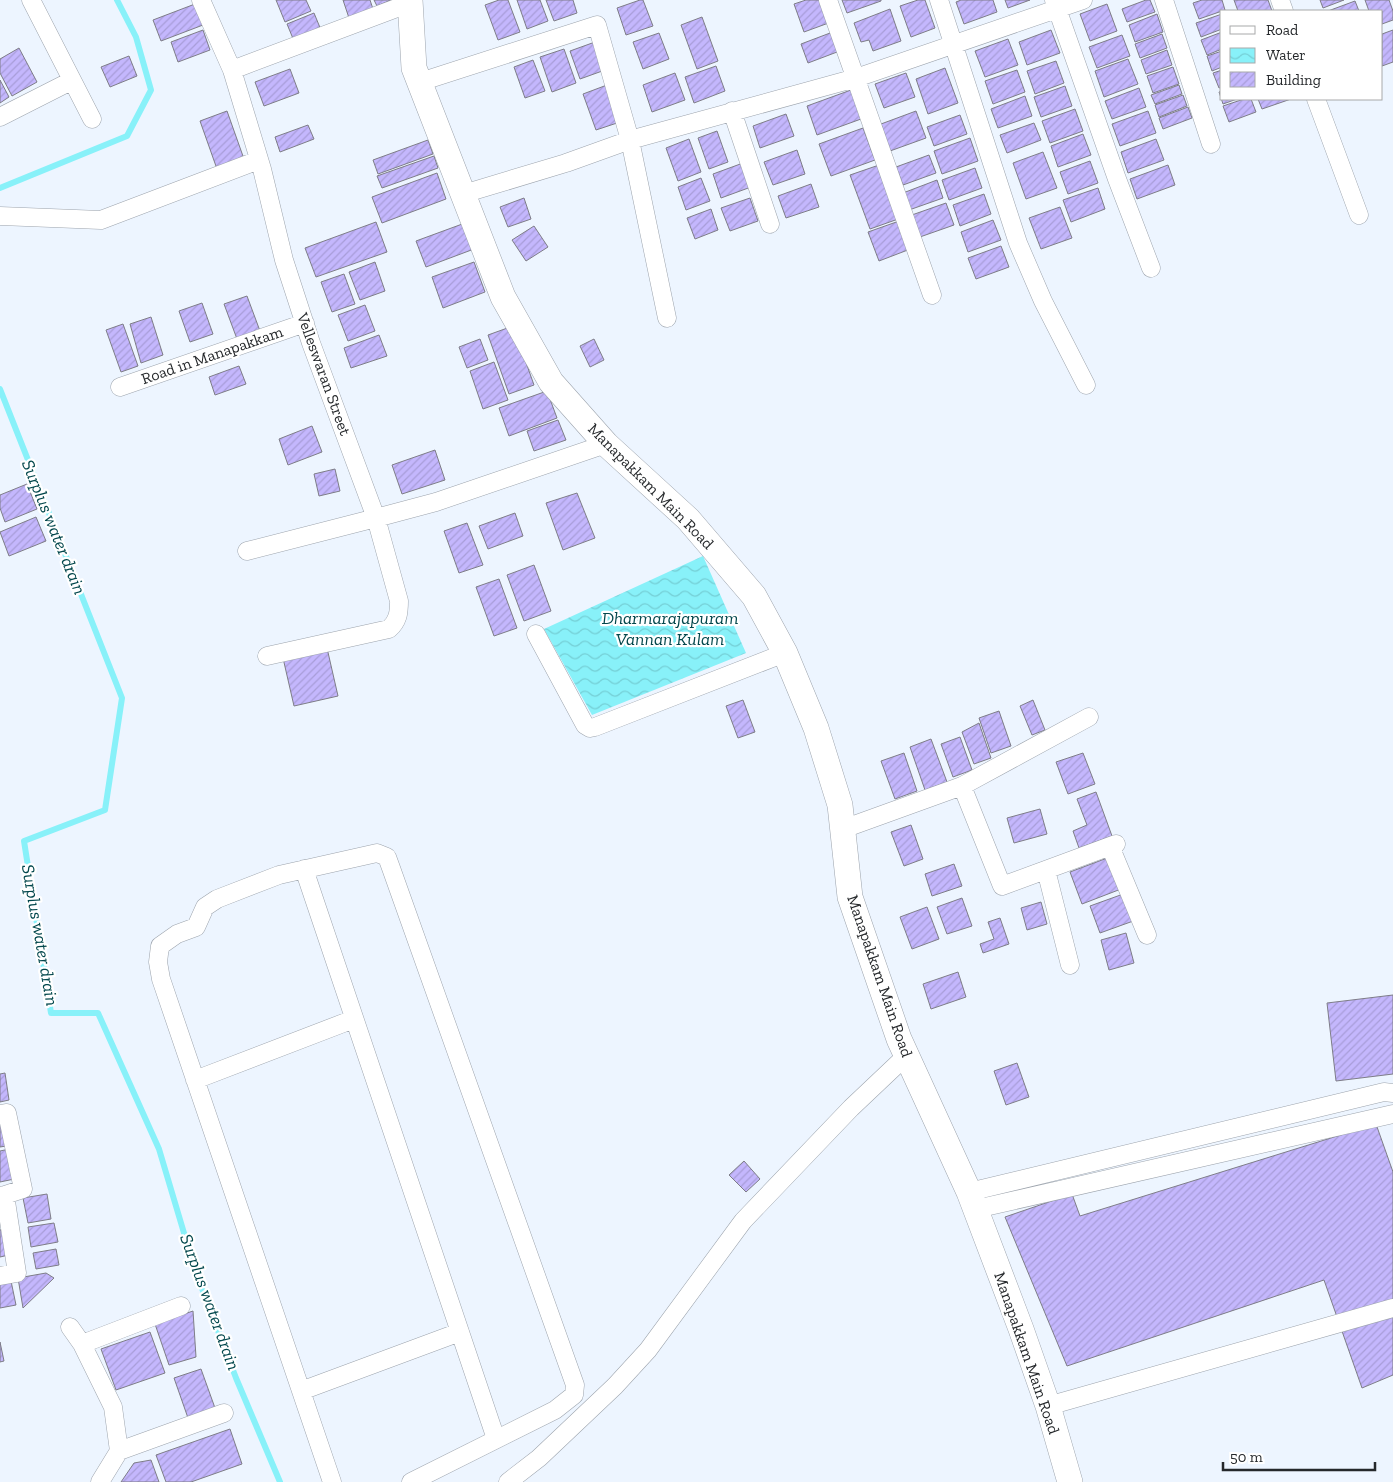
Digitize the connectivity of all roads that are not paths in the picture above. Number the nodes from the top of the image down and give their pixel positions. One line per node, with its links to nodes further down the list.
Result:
1 (32, 0): 12 (street)
2 (201, 0): 10 (street, Velleswaran Street)
3 (828, 0): 11 (street)
4 (939, 0): 9 (street)
5 (1083, 0): 8 (street)
6 (1164, 0): 19 (street)
7 (410, 1): 10 (street); 13 (main road, Manapakkam Main Road)
8 (1055, 4): 9 (street); 25 (street)
9 (953, 44): 11 (street); 29 (street)
10 (232, 70): 20 (street, Velleswaran Street)
11 (856, 78): 15 (street); 26 (street)
12 (71, 80): 16 (street); 17 (street)
13 (420, 82): 18 (street); 21 (main road, Manapakkam Main Road)
14 (1316, 100): 22 (street)
15 (732, 111): 18 (street); 24 (street)
16 (0, 117)
17 (92, 119)
18 (630, 140): 21 (street); 27 (street)
19 (1212, 144)
20 (259, 160): 23 (street); 28 (street, Velleswaran Street)
21 (463, 194): 31 (main road, Manapakkam Main Road)
22 (1359, 215)
23 (0, 216)
24 (770, 224)
25 (1151, 268)
26 (932, 295)
27 (667, 318)
28 (304, 323): 30 (street, Road in Manapakkam); 32 (street, Velleswaran Street)
29 (1086, 385)
30 (120, 387)
31 (606, 444): 32 (street); 35 (main road, Manapakkam Main Road)
32 (376, 518): 33 (street); 36 (street, Velleswaran Street)
33 (247, 551)
34 (536, 634): 35 (street)
35 (785, 652): 39 (main road, Manapakkam Main Road)
36 (267, 656)
37 (1089, 717): 38 (street)
38 (962, 786): 39 (street); 41 (street)
39 (843, 828): 45 (main road, Manapakkam Main Road)
40 (304, 869): 44 (street); 46 (street); 61 (street)
41 (1046, 870): 42 (street); 43 (street)
42 (1147, 935)
43 (1070, 965)
44 (354, 1019): 46 (street); 56 (street)
45 (907, 1055): 51 (main road, Manapakkam Main Road); 66 (street)
46 (195, 1080): 58 (street)
47 (1393, 1094): 51 (street)
48 (0, 1114): 50 (street)
49 (1393, 1114): 51 (street)
50 (3, 1195): 52 (street)
51 (972, 1201): 59 (main road, Manapakkam Main Road)
52 (0, 1276)
53 (181, 1306): 57 (street)
54 (1393, 1308): 59 (street)
55 (70, 1328): 57 (street)
56 (460, 1332): 58 (street); 61 (street)
57 (82, 1344): 62 (street)
58 (301, 1392): 64 (street)
59 (1048, 1406): 67 (main road, Manapakkam Main Road)
60 (224, 1413): 62 (street)
61 (496, 1439): 65 (street)
62 (119, 1451): 63 (street)
63 (100, 1482)
64 (332, 1482)
65 (410, 1482)
66 (508, 1482)
67 (1070, 1482)

